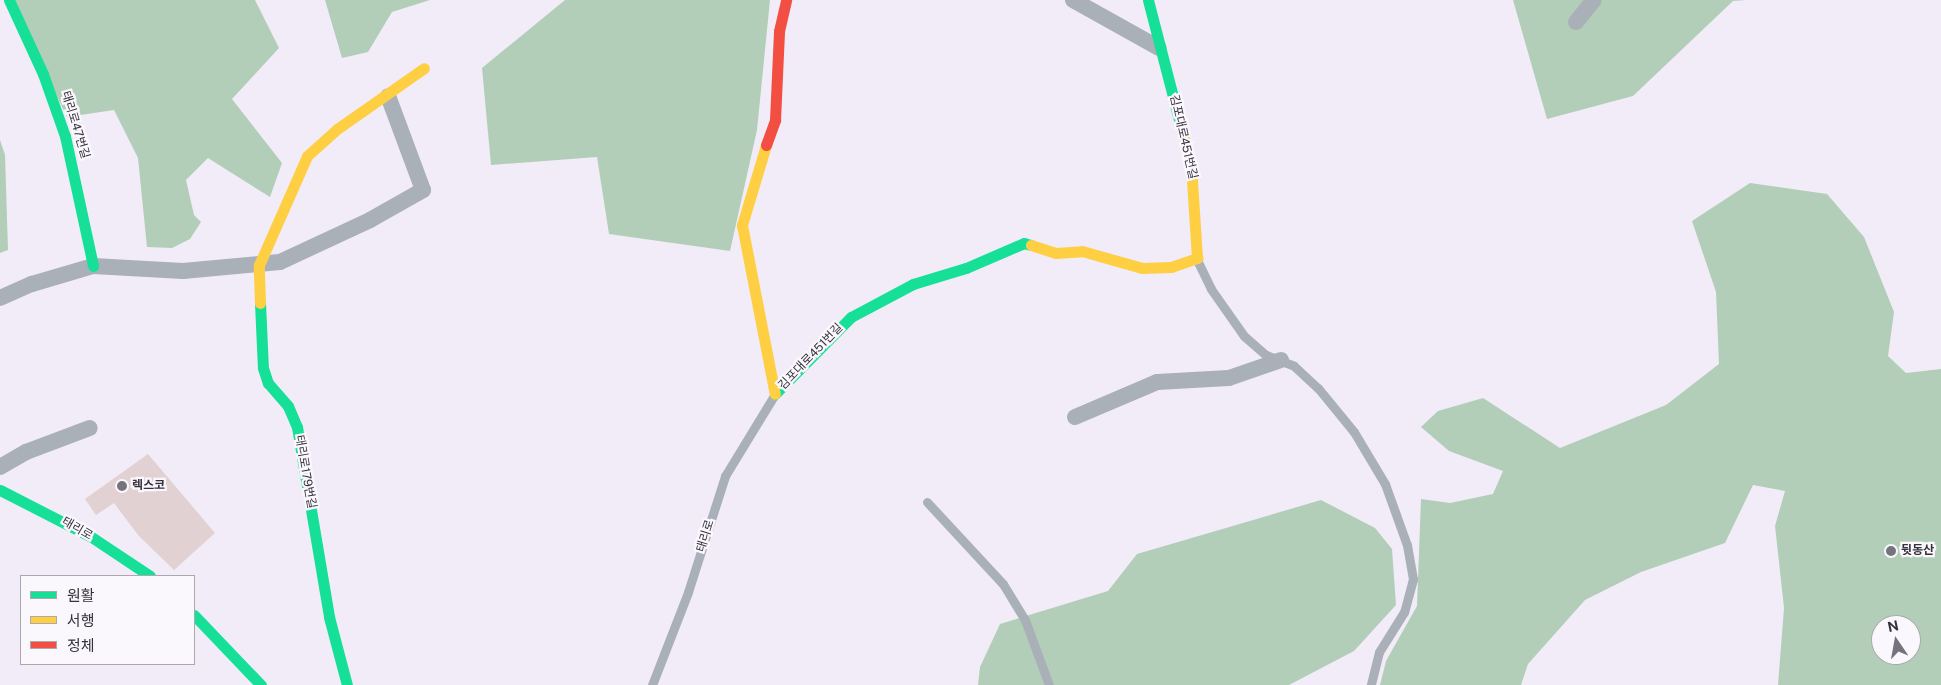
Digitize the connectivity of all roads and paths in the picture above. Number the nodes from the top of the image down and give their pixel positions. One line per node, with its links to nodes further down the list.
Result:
1 (8, 0): 12 (street, 태리로47번길)
2 (786, 0): 15 (street, 김포대로451번길)
3 (1073, 0): 7 (street)
4 (1148, 0): 7 (street, 김포대로451번길)
5 (1594, 0): 6 (street)
6 (1576, 22)
7 (1158, 48): 10 (street, 김포대로451번길)
8 (424, 68): 9 (street, 태리로179번길)
9 (388, 96): 11 (street, 태리로179번길); 11 (street)
10 (1197, 258): 14 (lane, 김포대로451번길); 15 (street, 김포대로451번길)
11 (259, 265): 12 (street); 24 (street, 태리로179번길)
12 (93, 266): 13 (street)
13 (0, 298)
14 (1280, 360): 16 (street); 27 (lane, 김포대로451번길)
15 (775, 394): 25 (lane, 태리로)
16 (1075, 417)
17 (90, 428): 18 (street)
18 (0, 467)
19 (0, 490): 21 (street, 태리로)
20 (927, 502): 26 (lane)
21 (148, 575)
22 (195, 616): 23 (street)
23 (261, 685)
24 (347, 685)
25 (652, 685)
26 (1049, 685)
27 (1371, 685)

